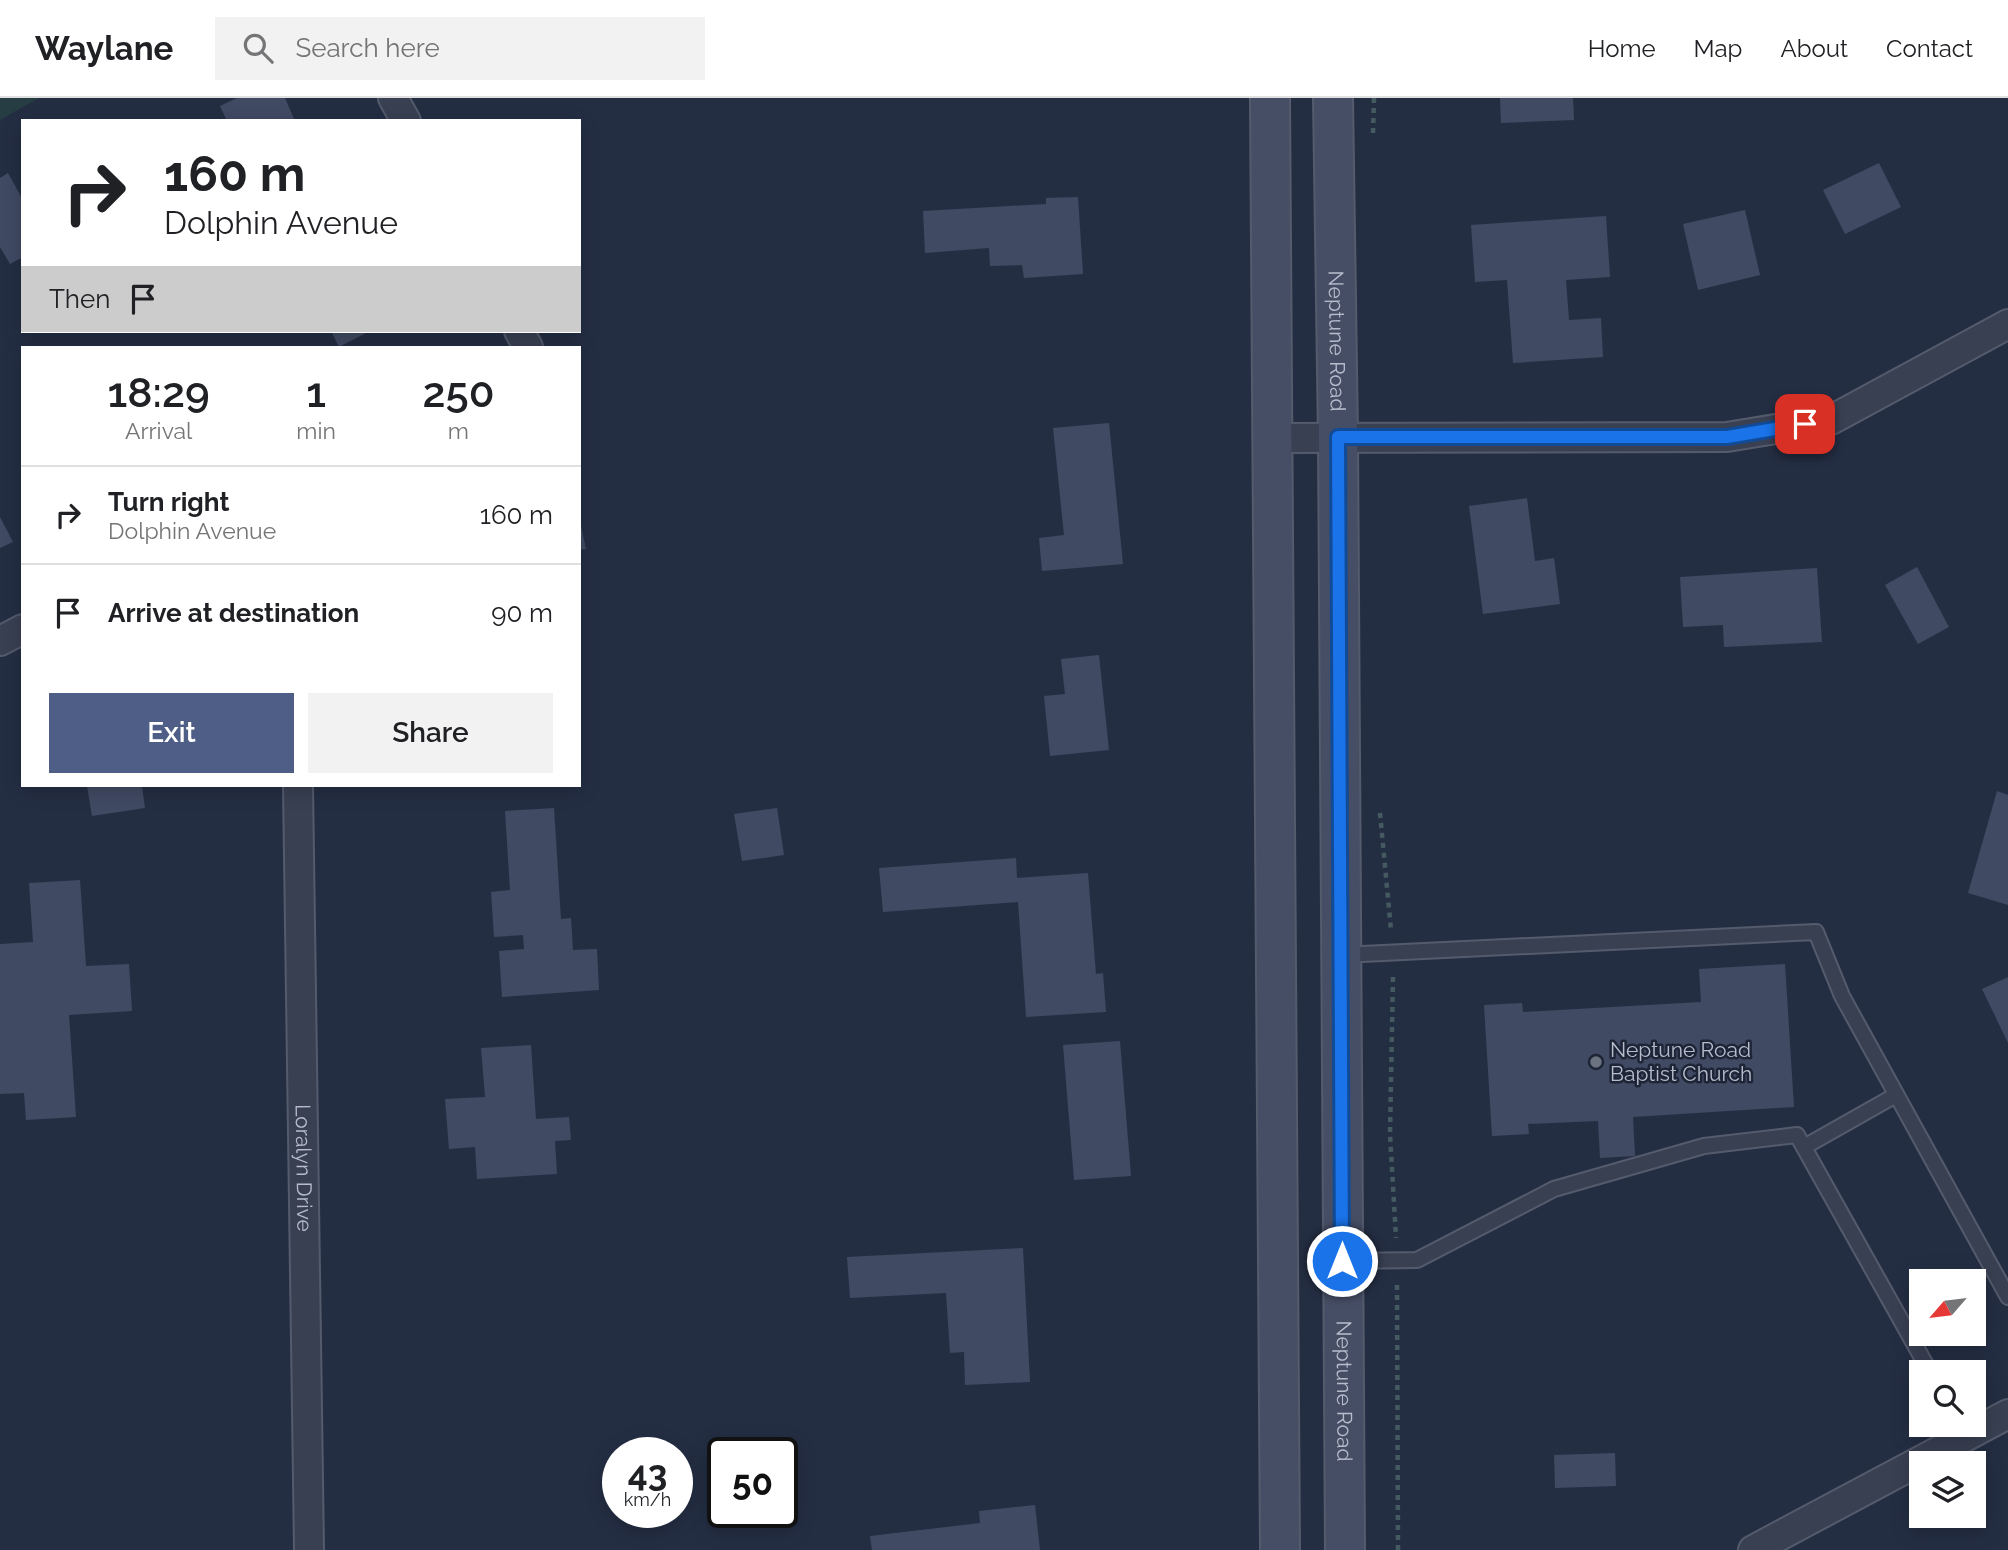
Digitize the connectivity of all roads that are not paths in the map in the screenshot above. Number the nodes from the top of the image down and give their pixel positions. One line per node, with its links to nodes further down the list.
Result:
1 (393, 98): 4 (street)
2 (1270, 98): 7 (main road)
3 (1333, 98): 6 (main road, Neptune Road)
4 (404, 119)
5 (2008, 324): 6 (street)
6 (1338, 437): 7 (street); 11 (main road, Neptune Road)
7 (1272, 438): 21 (main road)
8 (21, 630): 9 (street)
9 (0, 641)
10 (298, 787): 20 (street, Loralyn Drive)
11 (1340, 955): 12 (lane); 14 (main road, Neptune Road)
12 (1896, 1095): 13 (lane); 15 (lane)
13 (1804, 1147): 14 (lane); 16 (lane)
14 (1342, 1261): 22 (main road, Neptune Road)
15 (2008, 1297)
16 (1923, 1360)
17 (2008, 1414): 18 (street)
18 (1986, 1422)
19 (1951, 1437): 23 (street)
20 (309, 1550)
21 (1280, 1550)
22 (1345, 1550)
23 (1753, 1550)

